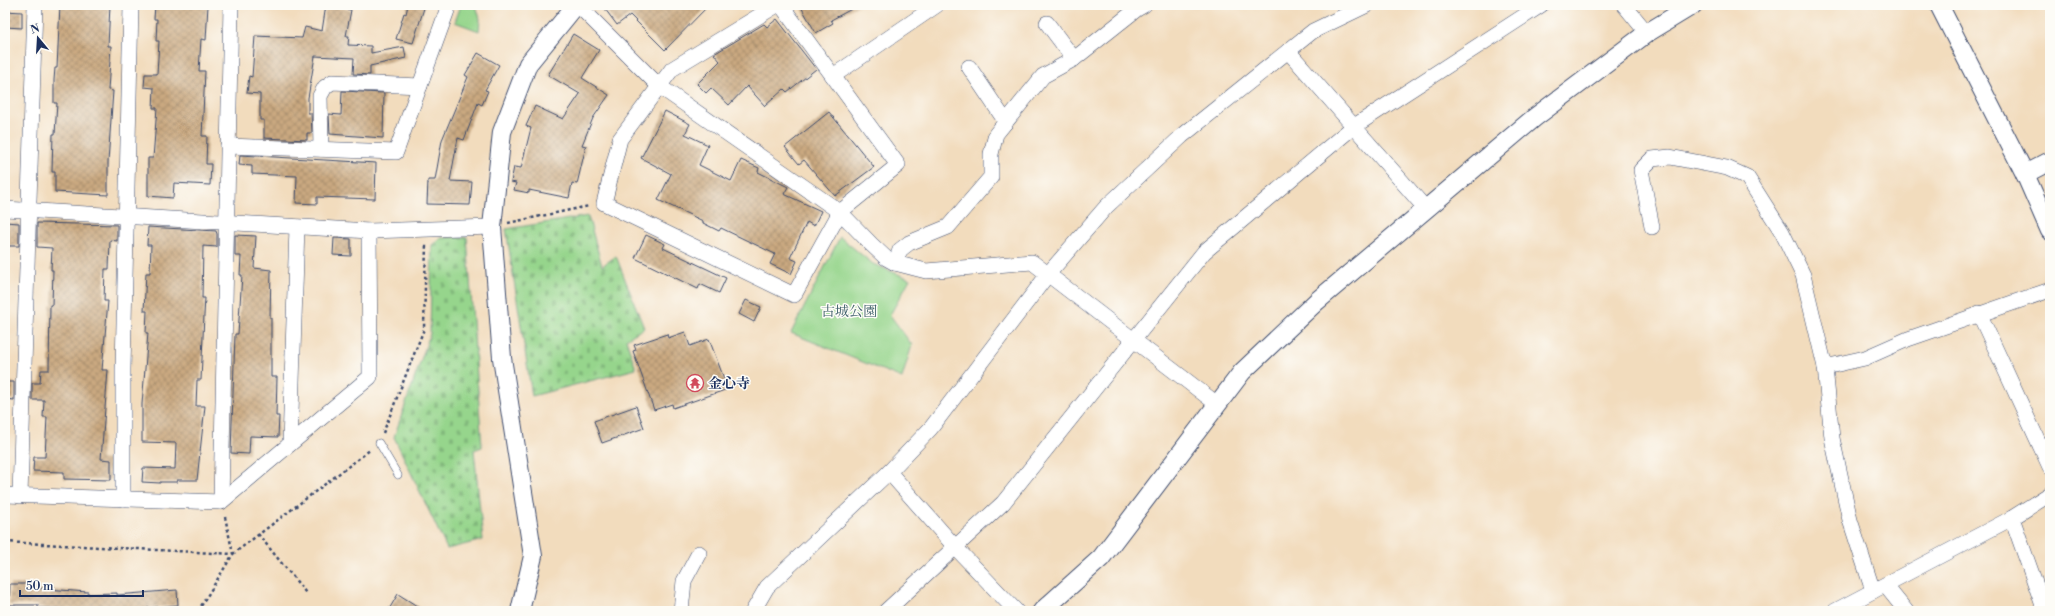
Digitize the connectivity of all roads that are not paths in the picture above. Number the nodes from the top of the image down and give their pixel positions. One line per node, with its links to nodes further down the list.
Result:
1 (35, 5): 31 (street)
2 (131, 5): 33 (street)
3 (231, 5): 25 (street)
4 (449, 5): 21 (street)
5 (577, 5): 22 (street); 36 (street)
6 (777, 5): 22 (street)
7 (781, 5): 20 (street)
8 (937, 5): 20 (street)
9 (1367, 5): 17 (street)
10 (1541, 5): 24 (street)
11 (1624, 5): 16 (street)
12 (1694, 5): 16 (street)
13 (1939, 5): 28 (street)
14 (1138, 6): 18 (street)
15 (1047, 23): 18 (street)
16 (1647, 33): 30 (street)
17 (1288, 51): 24 (street); 41 (street)
18 (1074, 59): 23 (street)
19 (969, 67): 23 (street)
20 (833, 76): 32 (street)
21 (420, 86): 26 (street); 26 (street)
22 (659, 86): 32 (street); 32 (street)
23 (1006, 122): 40 (street)
24 (1353, 127): 30 (street); 44 (street)
25 (228, 146): 26 (street); 34 (street)
26 (321, 149)
27 (2050, 161): 28 (street)
28 (2025, 174): 39 (street)
29 (5, 209): 31 (street)
30 (1426, 209): 46 (street)
31 (30, 210): 33 (street); 53 (street)
32 (840, 212): 40 (street)
33 (127, 216): 34 (street); 54 (street)
34 (226, 223): 35 (street); 55 (street)
35 (298, 227): 38 (street); 48 (street)
36 (492, 227): 38 (street); 60 (street)
37 (1652, 227): 45 (street)
38 (369, 231): 48 (street)
39 (2050, 231)
40 (895, 263): 41 (street)
41 (1049, 273): 44 (street); 50 (street)
42 (2050, 290): 43 (street)
43 (1979, 314): 45 (street); 49 (street)
44 (1135, 341): 46 (street); 57 (street)
45 (1825, 367): 59 (street)
46 (1217, 404): 65 (street)
47 (379, 443): 51 (lane)
48 (290, 444): 55 (street)
49 (2050, 467)
50 (889, 472): 57 (street); 62 (street)
51 (398, 476)
52 (2050, 494): 56 (street)
53 (12, 495): 54 (street)
54 (123, 499): 55 (street)
55 (221, 502)
56 (2012, 518): 59 (street); 68 (street)
57 (956, 548): 63 (street); 64 (street)
58 (700, 553): 61 (street)
59 (1879, 588): 66 (street); 67 (street)
60 (520, 611)
61 (681, 611)
62 (753, 611)
63 (886, 611)
64 (1016, 611)
65 (1042, 611)
66 (1836, 611)
67 (1906, 611)
68 (2045, 611)

